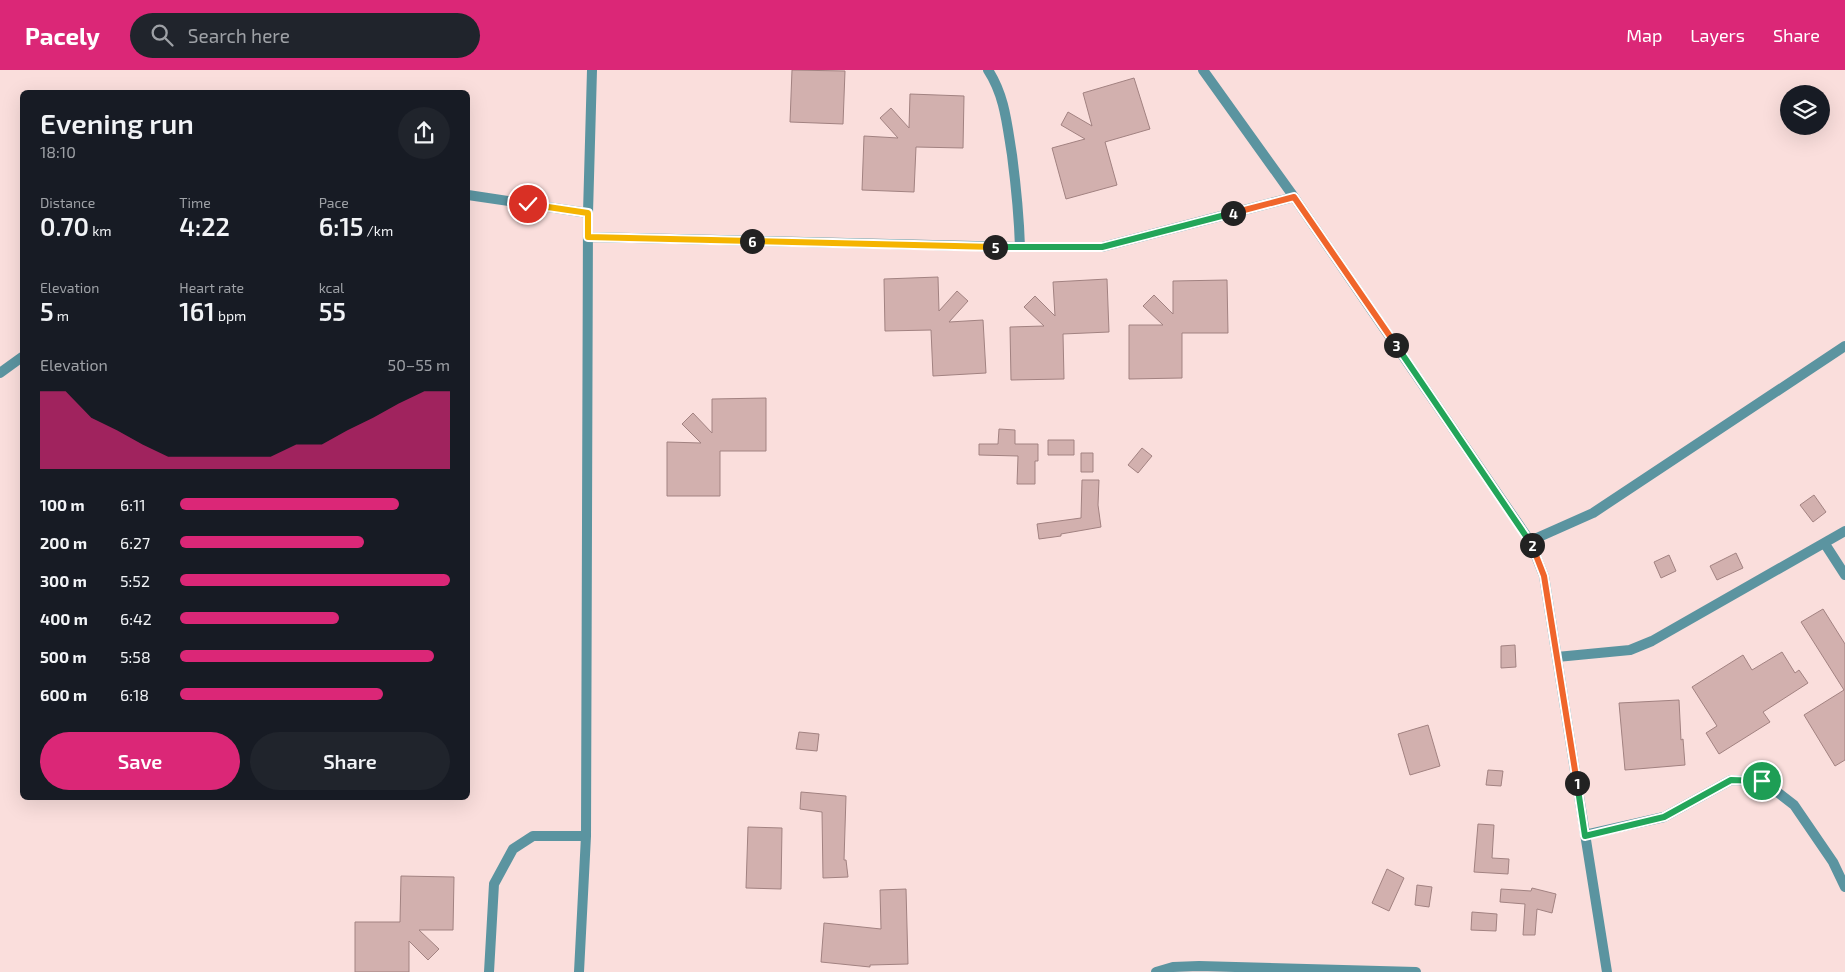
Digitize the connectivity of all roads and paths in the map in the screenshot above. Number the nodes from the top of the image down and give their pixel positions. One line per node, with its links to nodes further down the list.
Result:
1 (592, 70): 6 (street)
2 (988, 70): 8 (street)
3 (1204, 70): 5 (street)
4 (470, 195): 6 (street)
5 (1294, 197): 8 (street); 13 (street)
6 (588, 213): 7 (street)
7 (588, 237): 8 (street); 17 (street)
8 (1020, 247)
9 (1845, 346): 13 (street)
10 (20, 358): 11 (street)
11 (0, 373)
12 (1845, 531): 14 (street)
13 (1530, 541): 16 (street)
14 (1825, 544): 15 (street); 16 (street)
15 (1845, 575)
16 (1557, 656): 18 (street)
17 (586, 836): 20 (street); 21 (street)
18 (1585, 836): 19 (street); 24 (street)
19 (1845, 887)
20 (489, 972)
21 (579, 972)
22 (1156, 972): 23 (street)
23 (1416, 972)
24 (1607, 972)

